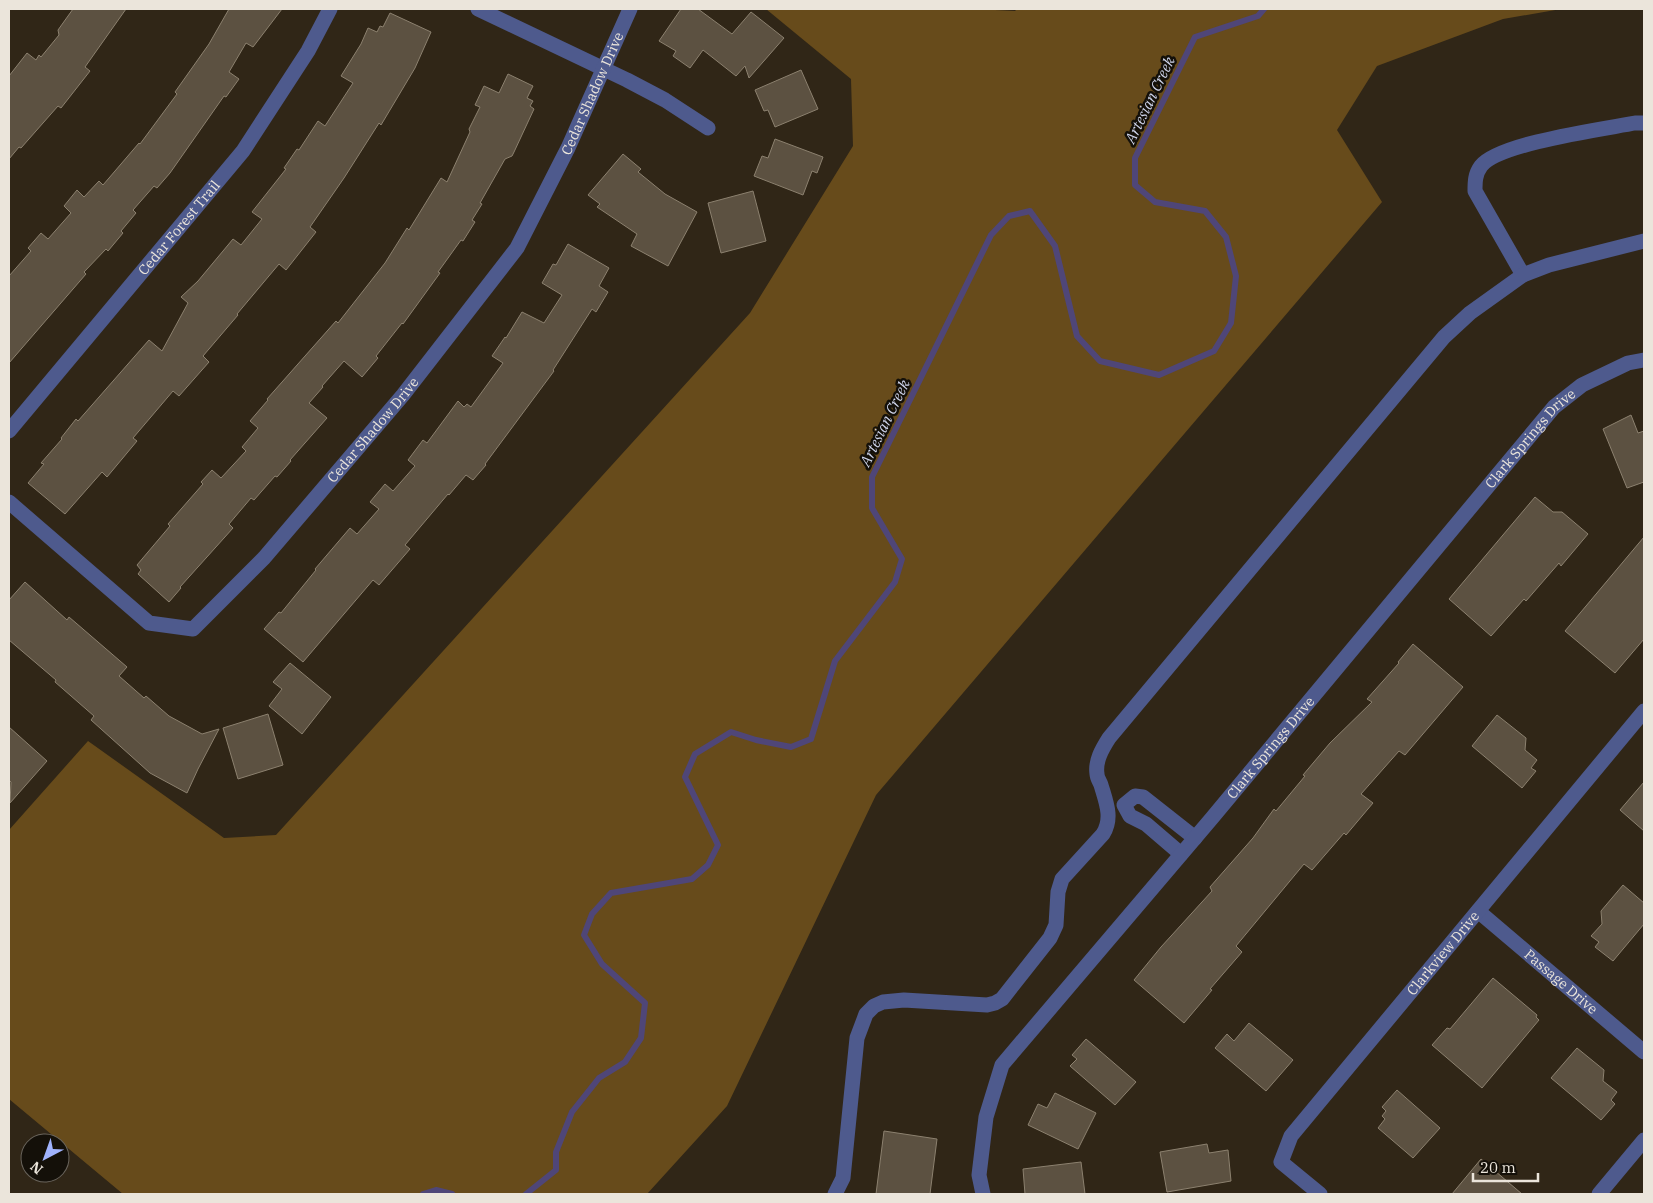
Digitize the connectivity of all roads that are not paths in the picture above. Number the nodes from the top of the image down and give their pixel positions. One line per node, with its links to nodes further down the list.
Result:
1 (330, 9): 10 (street, Cedar Forest Trail)
2 (478, 9): 4 (street)
3 (630, 9): 4 (street, Cedar Shadow Drive)
4 (603, 69): 6 (street); 11 (street, Cedar Shadow Drive)
5 (1644, 123): 8 (street)
6 (708, 128)
7 (1644, 241): 8 (street)
8 (1522, 275): 13 (street)
9 (1644, 360): 15 (street, Clark Springs Drive)
10 (9, 431)
11 (9, 502)
12 (1644, 711): 17 (street, Clarkview Drive)
13 (1107, 806): 14 (street); 20 (street)
14 (1124, 806): 15 (street); 16 (street)
15 (1195, 838): 16 (street, Clark Springs Drive)
16 (1181, 854): 21 (street, Clark Springs Drive)
17 (1478, 911): 18 (street, Passage Drive); 22 (street, Clarkview Drive)
18 (1644, 1052)
19 (1644, 1140): 23 (street)
20 (834, 1194)
21 (983, 1194)
22 (1320, 1194)
23 (1599, 1194)

